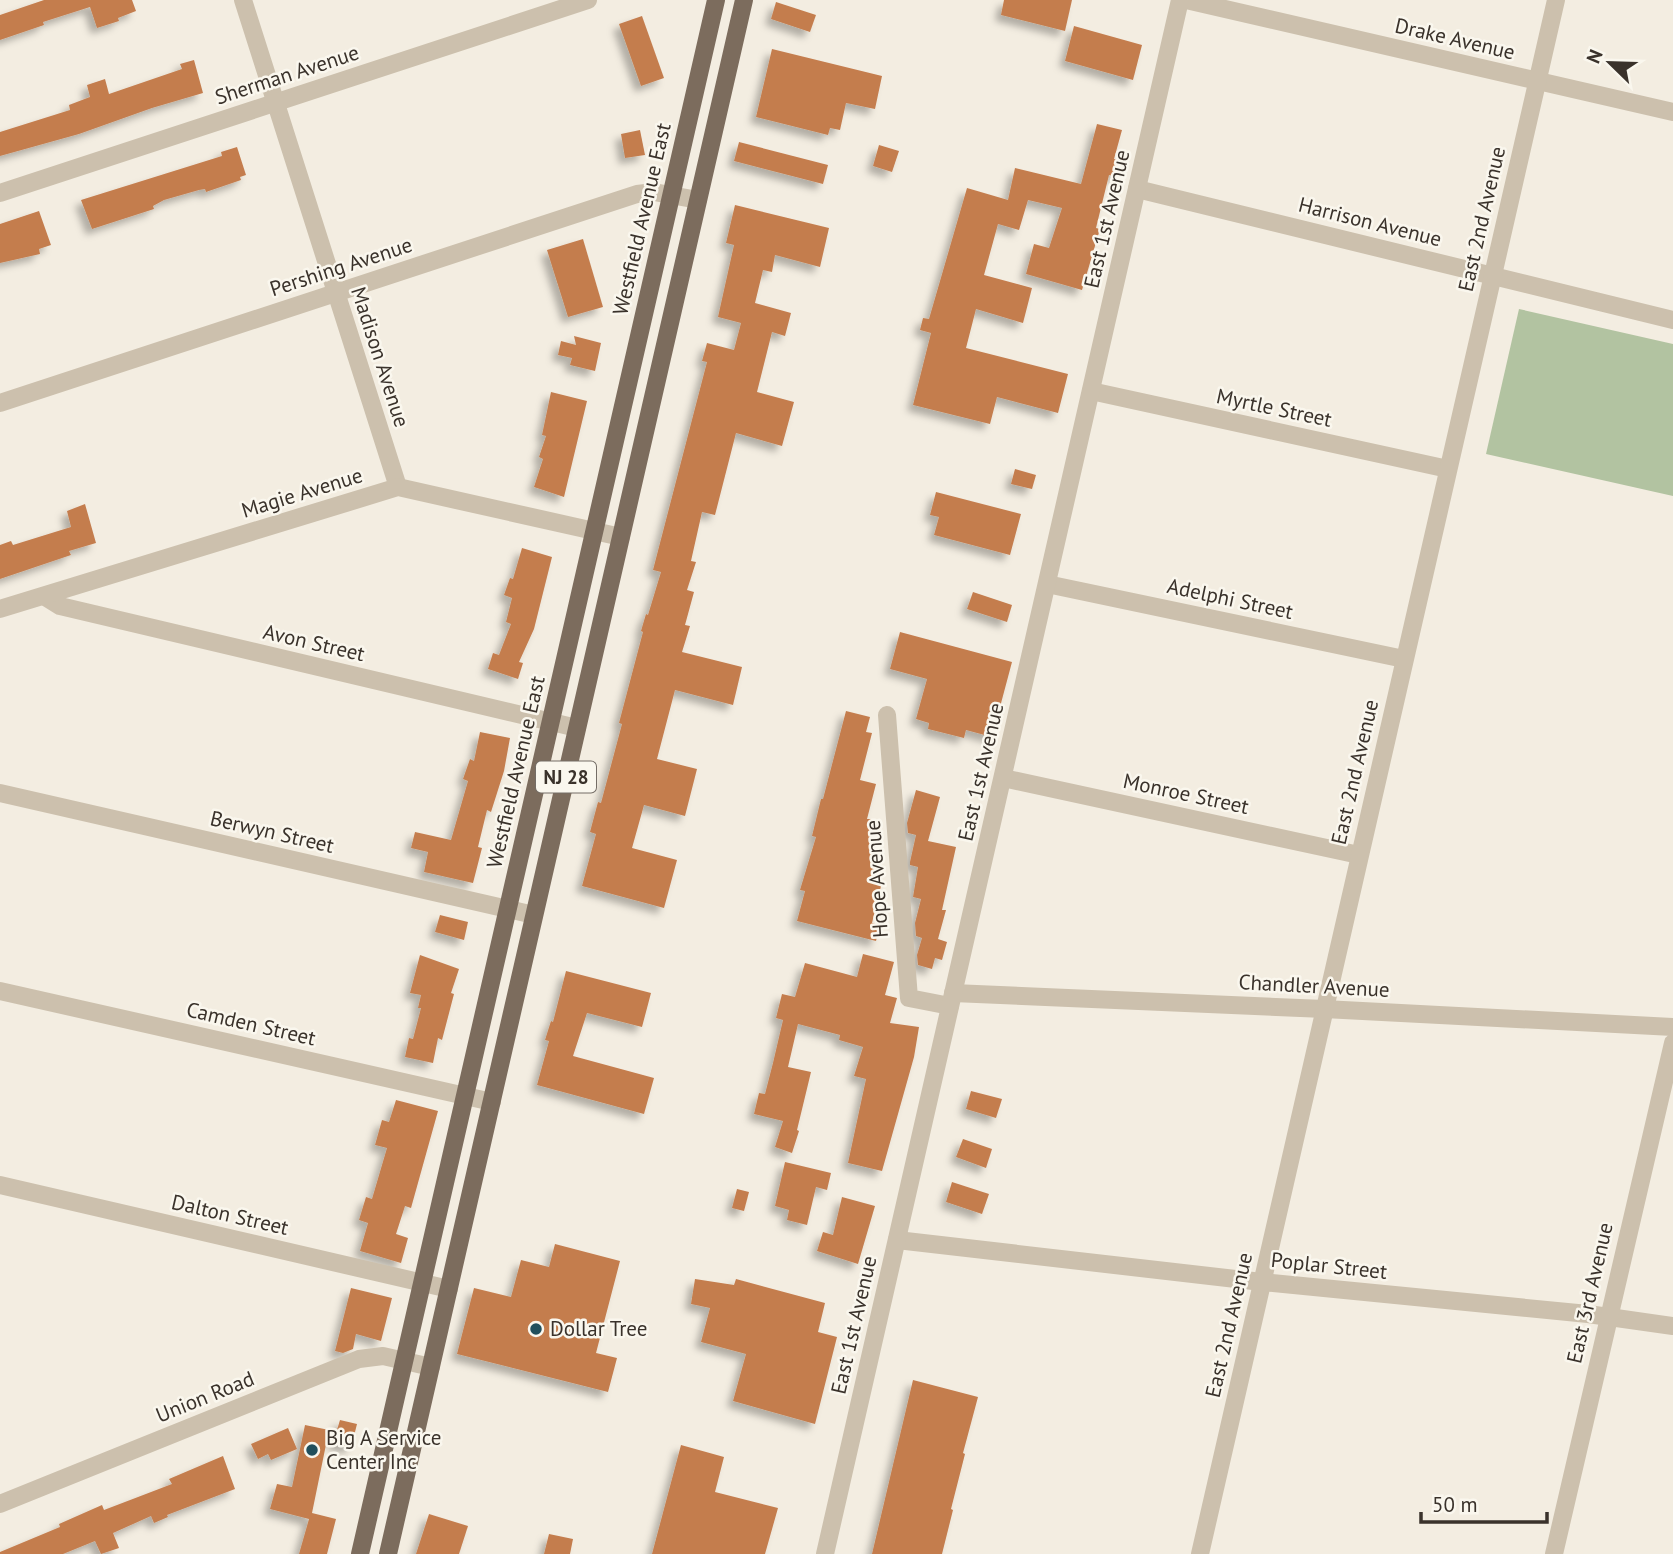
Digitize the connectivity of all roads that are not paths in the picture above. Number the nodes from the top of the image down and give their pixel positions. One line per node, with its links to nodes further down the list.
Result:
1 (243, 0): 9 (street, Madison Avenue)
2 (588, 0): 9 (street, Sherman Avenue)
3 (716, 0): 13 (main road, Westfield Avenue East / NJ 28)
4 (744, 0): 14 (main road, NJ 28)
5 (1180, 0): 11 (street, East 1st Avenue)
6 (1186, 0): 8 (street, Drake Avenue)
7 (1556, 1): 8 (street, East 2nd Avenue)
8 (1537, 81): 10 (street, Drake Avenue); 15 (street, East 2nd Avenue)
9 (275, 103): 12 (street, Sherman Avenue); 16 (street, Madison Avenue)
10 (1673, 112)
11 (1138, 189): 15 (street, Harrison Avenue); 20 (street, East 1st Avenue)
12 (0, 193)
13 (671, 195): 14 (street, Pershing Avenue); 16 (street, Pershing Avenue); 18 (main road, Westfield Avenue East / NJ 28)
14 (698, 200): 19 (main road, NJ 28)
15 (1492, 276): 17 (street, Harrison Avenue); 22 (street, East 2nd Avenue)
16 (336, 293): 21 (street, Pershing Avenue); 23 (street, Madison Avenue)
17 (1673, 320)
18 (633, 362): 19 (main road); 24 (main road, Westfield Avenue East / NJ 28)
19 (660, 368): 25 (main road, NJ 28)
20 (1091, 391): 22 (street, Myrtle Street); 26 (street, East 1st Avenue)
21 (0, 403)
22 (1448, 469): 29 (street, East 2nd Avenue)
23 (398, 487): 24 (street, Magie Avenue); 27 (street, Magie Avenue)
24 (594, 531): 25 (street, Magie Avenue); 31 (main road, Westfield Avenue East / NJ 28)
25 (621, 537): 32 (main road, NJ 28)
26 (1047, 584): 29 (street, Adelphi Street); 33 (street, East 1st Avenue)
27 (44, 596): 28 (street, Magie Avenue); 31 (street, Avon Street)
28 (0, 610)
29 (1404, 659): 35 (street, East 2nd Avenue)
30 (887, 715): 39 (street, Hope Avenue)
31 (551, 722): 32 (street, Avon Street); 36 (main road, Westfield Avenue East / NJ 28)
32 (577, 728): 37 (main road, NJ 28)
33 (1003, 778): 35 (street, Monroe Street); 39 (street, East 1st Avenue)
34 (0, 793): 36 (street, Berwyn Street)
35 (1359, 855): 40 (street, East 2nd Avenue)
36 (508, 909): 37 (street, Berwyn Street); 43 (main road, Westfield Avenue East / NJ 28)
37 (534, 915): 44 (main road, NJ 28)
38 (0, 991): 43 (street, Camden Street)
39 (952, 1000): 40 (street, Chandler Avenue); 46 (street, East 1st Avenue)
40 (1324, 1009): 41 (street, Chandler Avenue); 47 (street, East 2nd Avenue)
41 (1673, 1027)
42 (1673, 1043): 50 (street, East 3rd Avenue)
43 (465, 1096): 44 (street, Camden Street); 48 (main road, Westfield Avenue East / NJ 28)
44 (492, 1102): 49 (main road, NJ 28)
45 (0, 1185): 48 (street, Dalton Street)
46 (897, 1240): 47 (street, Poplar Street); 57 (street, East 1st Avenue)
47 (1262, 1282): 50 (street, Poplar Street); 58 (street, East 2nd Avenue)
48 (422, 1283): 49 (street, Dalton Street); 52 (main road, Westfield Avenue East / NJ 28)
49 (449, 1289): 53 (main road, NJ 28)
50 (1608, 1317): 51 (street, Poplar Street); 59 (street, East 3rd Avenue)
51 (1673, 1326)
52 (404, 1361): 53 (street, Union Road); 54 (street, Union Road); 55 (main road, Westfield Avenue East / NJ 28)
53 (431, 1367): 56 (main road, NJ 28)
54 (0, 1504)
55 (360, 1554)
56 (388, 1554)
57 (825, 1554)
58 (1200, 1554)
59 (1554, 1554)

